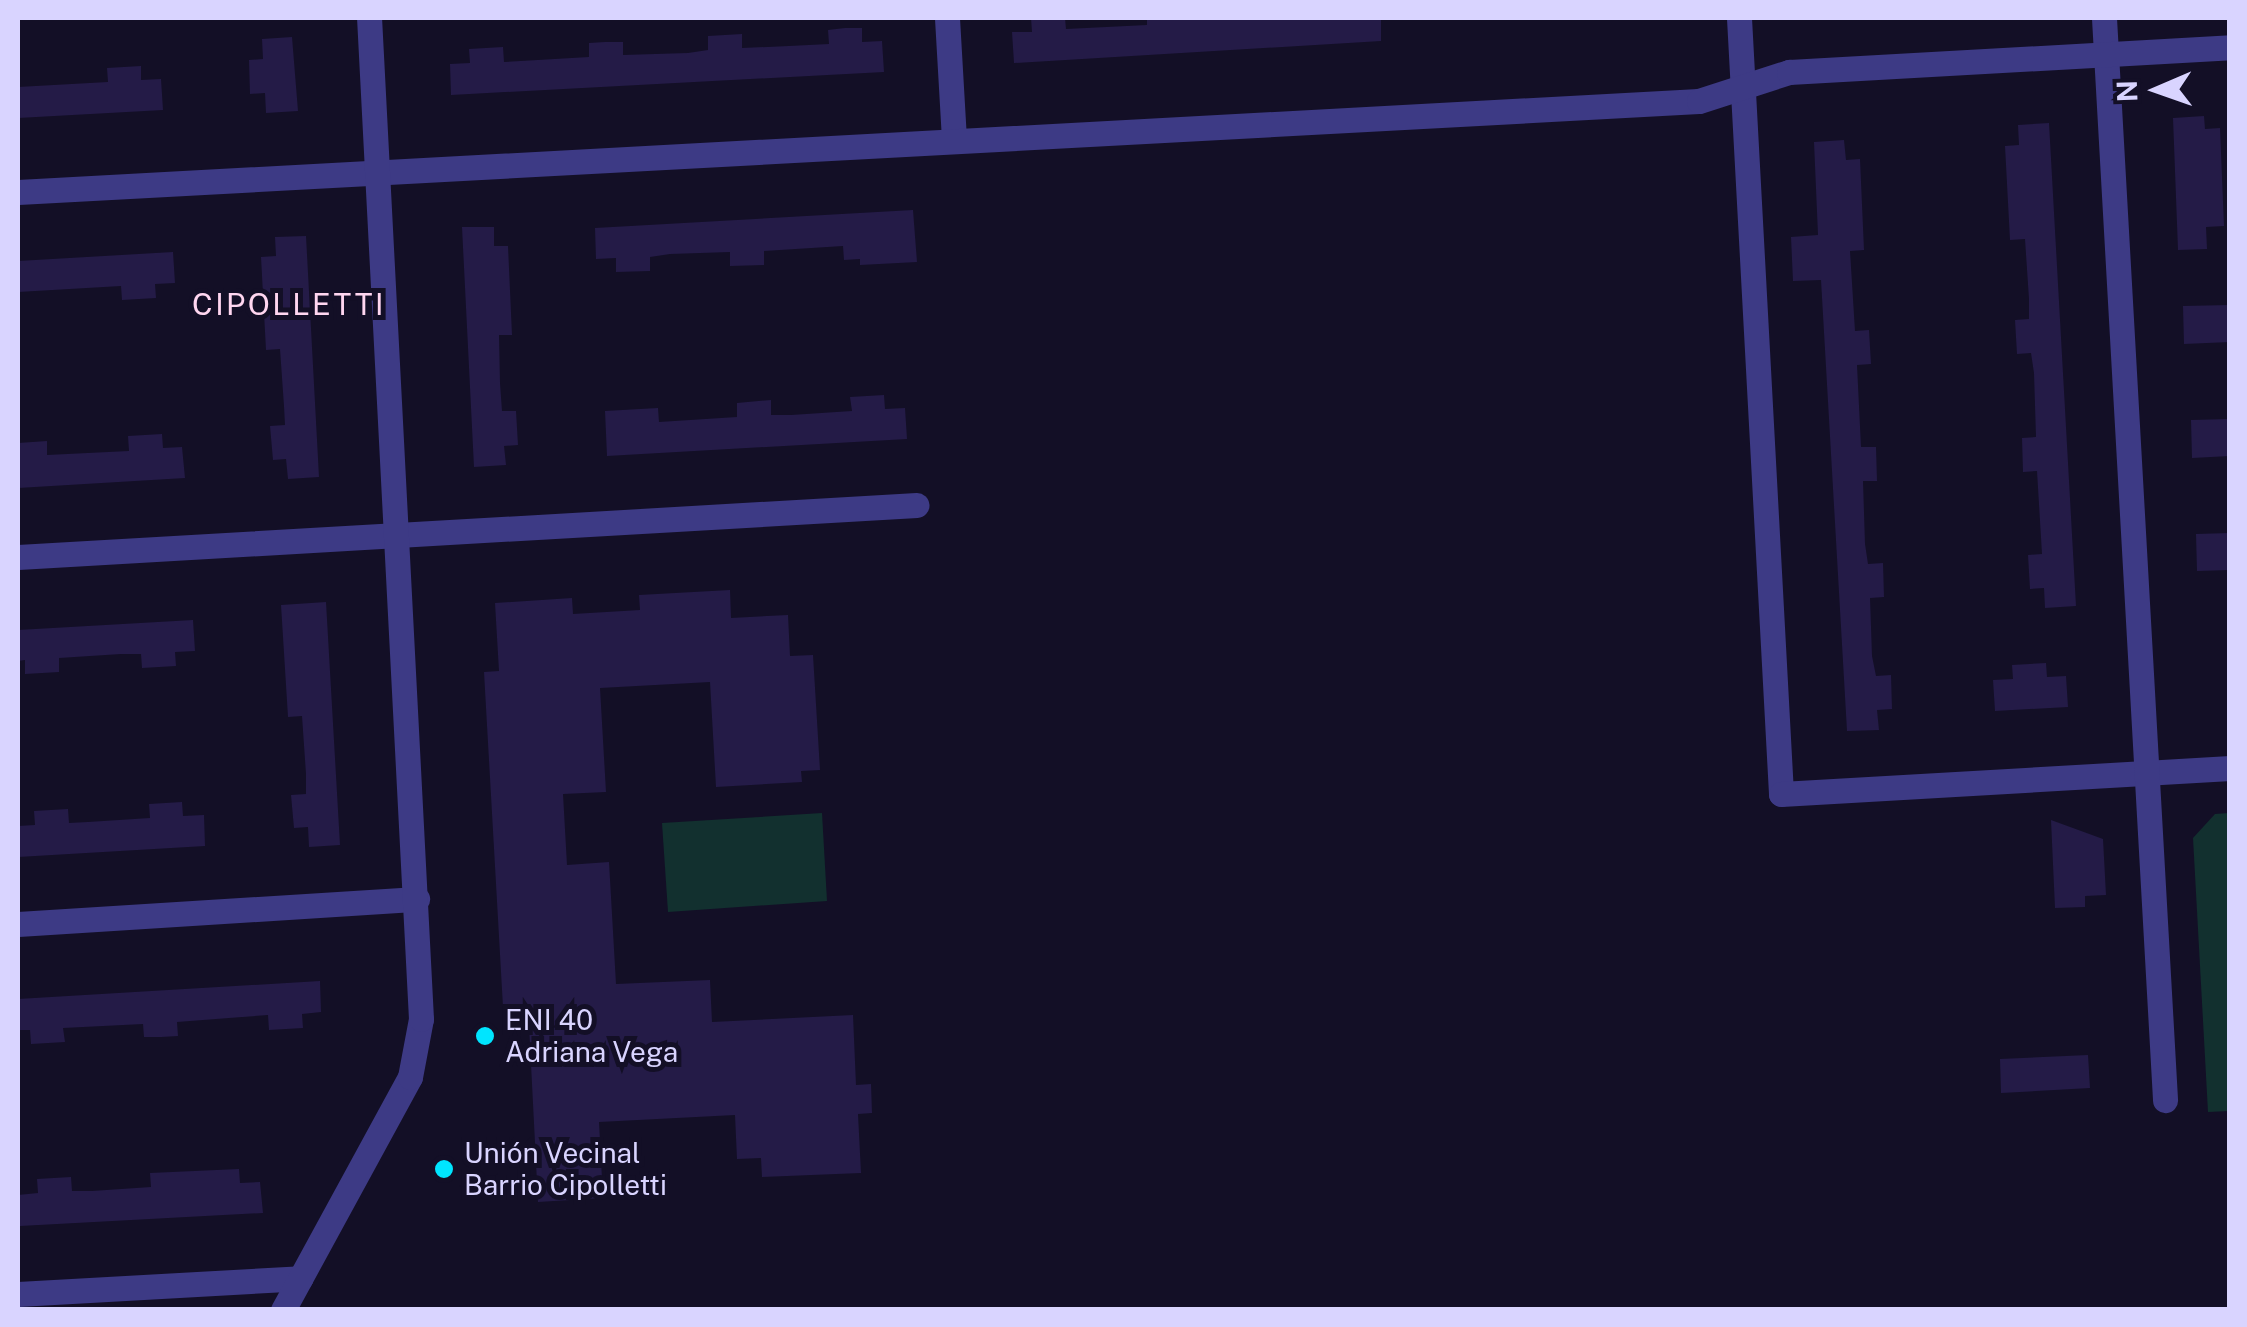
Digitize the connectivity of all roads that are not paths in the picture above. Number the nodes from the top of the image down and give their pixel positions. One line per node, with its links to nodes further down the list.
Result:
1 (369, 18): 9 (street)
2 (947, 18): 8 (street)
3 (1739, 18): 7 (street)
4 (2104, 18): 6 (street)
5 (2230, 47): 6 (street)
6 (2106, 54): 7 (street); 15 (street)
7 (1743, 87): 8 (street); 15 (street)
8 (954, 141): 9 (street)
9 (378, 173): 10 (street); 12 (street)
10 (18, 192)
11 (916, 505): 12 (street)
12 (397, 534): 13 (street); 16 (street)
13 (18, 557)
14 (2230, 768): 15 (street)
15 (2147, 772): 18 (street)
16 (417, 900): 17 (street); 19 (street)
17 (18, 924)
18 (2165, 1100)
19 (300, 1278): 20 (street); 21 (street)
20 (18, 1294)
21 (283, 1310)

